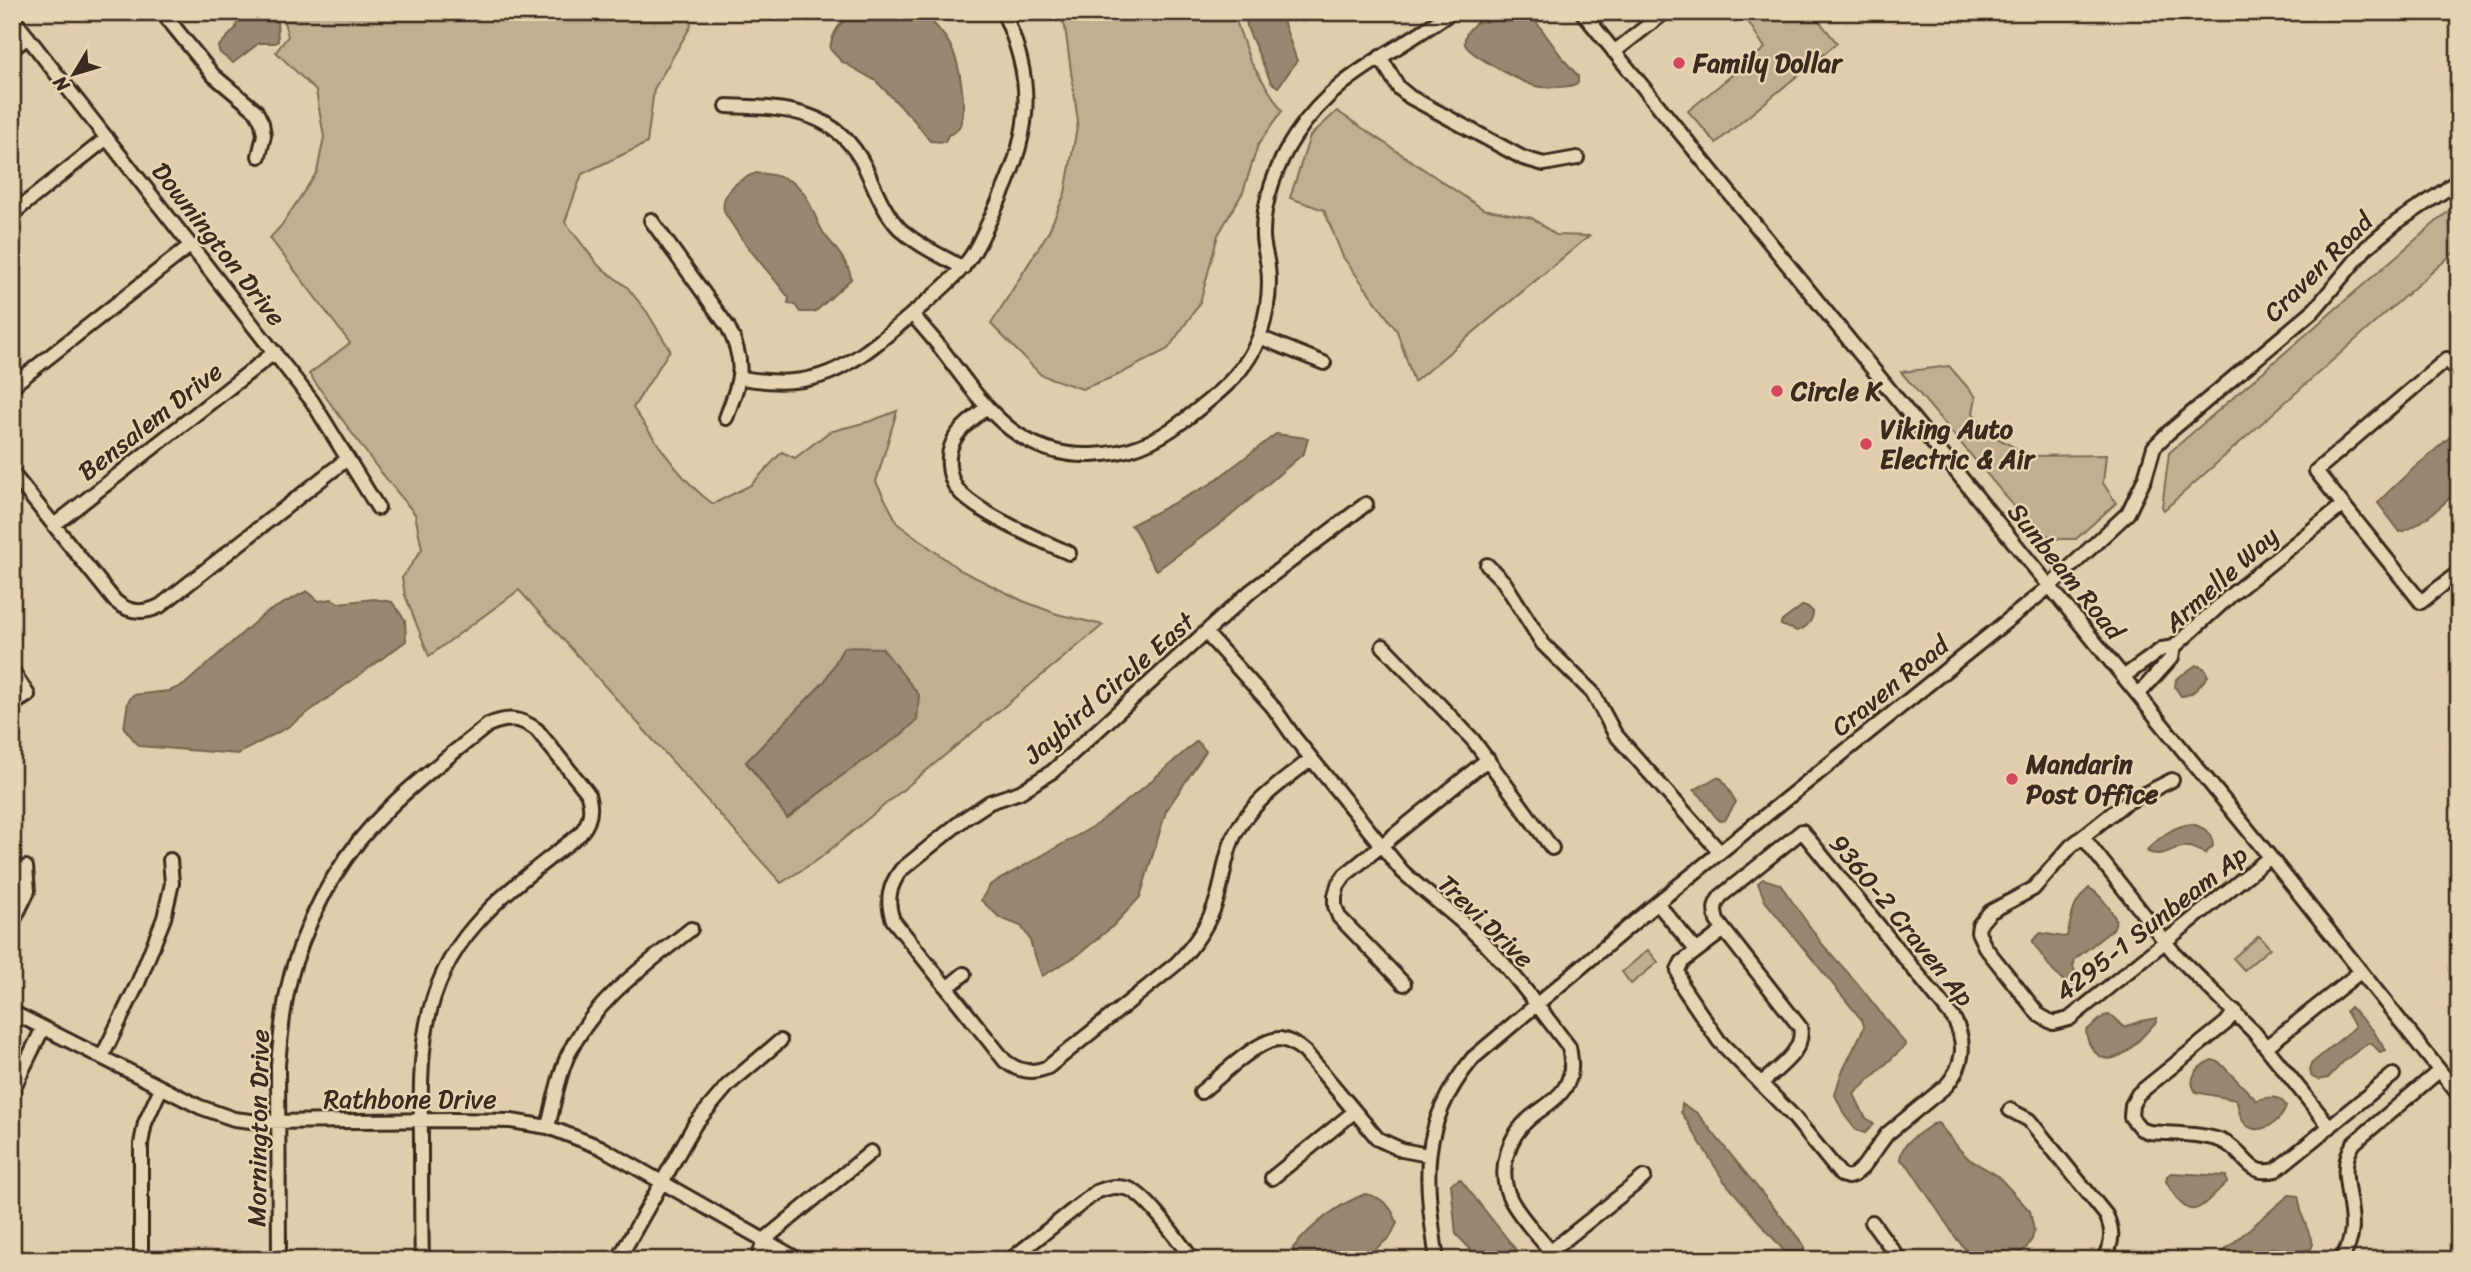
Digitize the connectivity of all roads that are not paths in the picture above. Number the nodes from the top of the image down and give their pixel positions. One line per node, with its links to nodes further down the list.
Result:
1 (162, 12): 13 (street)
2 (1003, 12): 19 (street)
3 (1451, 12): 10 (street)
4 (1582, 12): 9 (street, Sunbeam Road)
5 (1665, 12): 9 (street)
6 (12, 17): 7 (street, Downington Drive)
7 (27, 37): 8 (street); 12 (street, Downington Drive)
8 (12, 49)
9 (1614, 52): 38 (street, Sunbeam Road)
10 (1380, 57): 14 (street); 21 (street)
11 (727, 106): 19 (street)
12 (107, 138): 16 (street); 18 (street, Downington Drive)
13 (259, 156)
14 (1577, 158)
15 (2459, 179): 38 (street, Craven Road)
16 (12, 214)
17 (652, 220): 25 (street)
18 (191, 245): 22 (street, Downington Drive); 26 (street)
19 (963, 268): 20 (street)
20 (912, 314): 25 (street); 27 (street)
21 (1259, 337): 23 (street); 27 (street)
22 (275, 352): 29 (street, Downington Drive); 34 (street, Bensalem Drive)
23 (1324, 363)
24 (2459, 374): 32 (street)
25 (741, 378): 28 (street)
26 (12, 386)
27 (986, 407): 35 (street)
28 (726, 418)
29 (347, 459): 33 (street, Downington Drive); 34 (street)
30 (12, 473): 34 (street)
31 (1366, 504): 39 (street, Jaybird Circle East)
32 (2343, 505): 37 (street); 41 (street, Armelle Way)
33 (378, 508)
34 (54, 526)
35 (1069, 553)
36 (1487, 565): 52 (street)
37 (2459, 572)
38 (2049, 587): 43 (street, Sunbeam Road); 52 (street, Craven Road)
39 (1206, 633): 46 (street, Trevi Drive); 65 (street, Jaybird Circle East)
40 (1383, 646): 47 (street)
41 (2174, 647): 43 (street); 44 (street, Armelle Way)
42 (12, 670): 45 (street)
43 (2123, 677): 44 (street, Sunbeam Road)
44 (2138, 695): 53 (street, Sunbeam Road)
45 (12, 705)
46 (1311, 759): 50 (street, Trevi Drive); 65 (street)
47 (1488, 760): 50 (street); 51 (street)
48 (2172, 780): 49 (street, 4295-1 Sunbeam Ap)
49 (2082, 837): 60 (street); 60 (street, 4295-1 Sunbeam Ap)
50 (1381, 845): 64 (street); 66 (street, Trevi Drive)
51 (1552, 848)
52 (1720, 852): 56 (street, Craven Road)
53 (2270, 858): 60 (street, 4295-1 Sunbeam Ap); 62 (street, Sunbeam Road)
54 (170, 860): 72 (street)
55 (26, 867): 57 (street)
56 (1657, 903): 61 (street); 66 (street, Craven Road)
57 (12, 924)
58 (691, 929): 84 (street)
59 (1724, 930): 61 (street, 9360-2 Craven Ap); 75 (street); 75 (street, 9360-2 Craven Ap)
60 (2165, 942): 67 (street)
61 (1696, 950): 75 (street, 9360-2 Craven Ap)
62 (2360, 972): 71 (street); 73 (street, Sunbeam Road)
63 (964, 974): 65 (street)
64 (1404, 984)
65 (947, 988)
66 (1535, 1003): 87 (street, Craven Road); 93 (street, Trevi Drive)
67 (2235, 1011): 71 (street); 85 (street)
68 (12, 1012): 69 (street, Rathbone Drive)
69 (43, 1028): 72 (street, Rathbone Drive); 77 (street)
70 (780, 1041): 90 (street)
71 (2266, 1047): 85 (street)
72 (102, 1057): 76 (street, Rathbone Drive)
73 (2439, 1071): 79 (street, Sunbeam Road); 105 (street)
74 (2393, 1075): 85 (street)
75 (1761, 1084)
76 (161, 1088): 82 (street, Rathbone Drive); 94 (street)
77 (12, 1091)
78 (1201, 1092): 81 (street)
79 (2459, 1095)
80 (2010, 1110): 104 (street)
81 (1354, 1112): 87 (street); 89 (street)
82 (278, 1121): 83 (street, Rathbone Drive); 83 (street, Mornington Drive); 95 (street, Mornington Drive)
83 (420, 1121): 84 (street, Rathbone Drive); 96 (street)
84 (548, 1127): 90 (street, Rathbone Drive)
85 (2330, 1127)
86 (871, 1152): 92 (street)
87 (1428, 1155): 102 (street, Craven Road)
88 (1644, 1177): 93 (street)
89 (1272, 1178)
90 (662, 1182): 92 (street, Rathbone Drive); 97 (street)
91 (1872, 1222): 103 (street)
92 (764, 1240): 98 (street); 99 (street, Rathbone Drive)
93 (1554, 1255)
94 (141, 1260)
95 (279, 1260)
96 (422, 1260)
97 (618, 1260)
98 (758, 1260)
99 (799, 1260)
100 (1010, 1260): 101 (street)
101 (1193, 1260)
102 (1437, 1260)
103 (1900, 1260)
104 (2102, 1260)
105 (2340, 1260)

